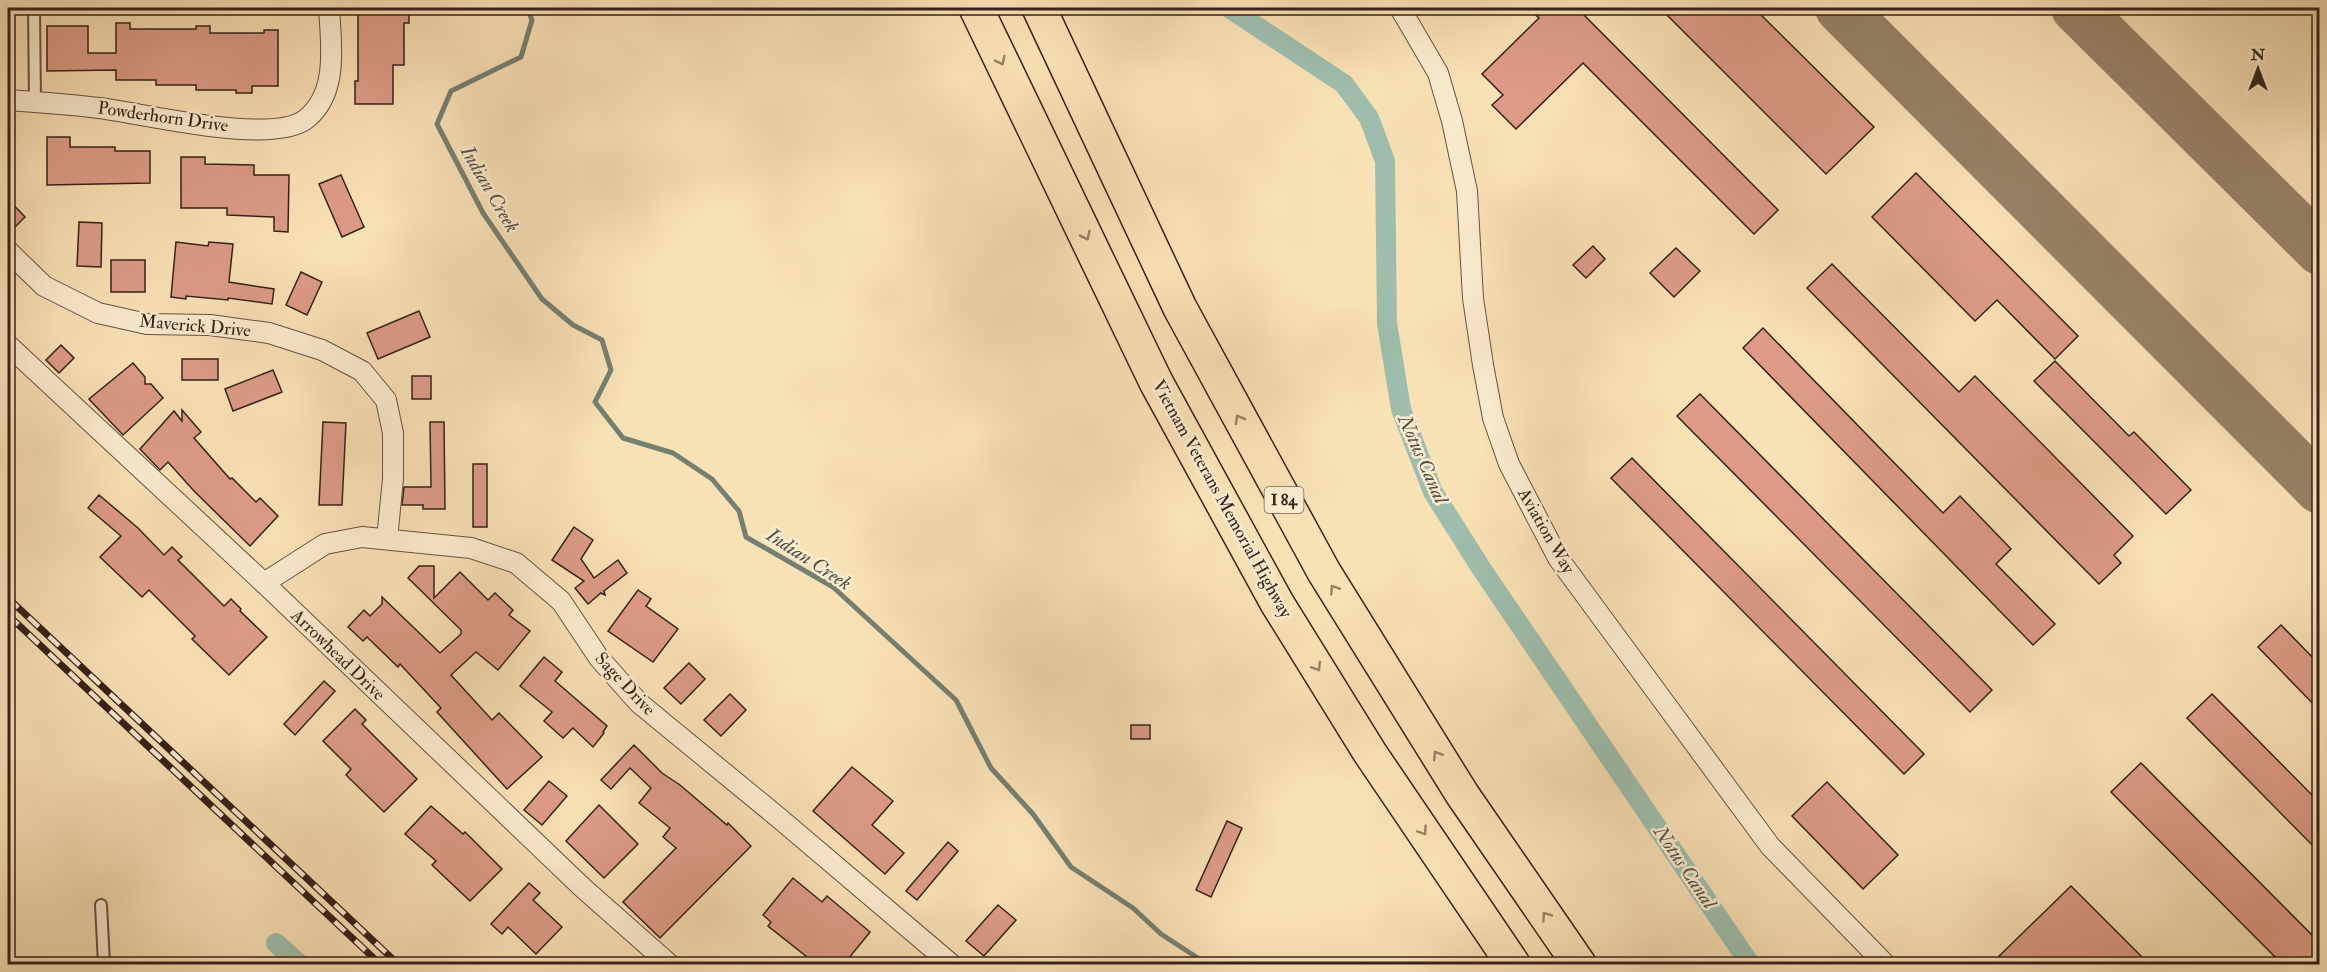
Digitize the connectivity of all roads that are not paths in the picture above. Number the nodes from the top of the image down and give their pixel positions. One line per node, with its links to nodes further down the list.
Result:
1 (34, 8): 7 (lane)
2 (329, 8): 7 (street, Powderhorn Drive)
3 (976, 8): 16 (highway, Vietnam Veterans Memorial Highway, one-way to 16)
4 (1039, 8): 17 (highway, I 84, one-way to 4)
5 (1400, 8): 18 (street, Aviation Way)
6 (8, 100): 7 (street, Powderhorn Drive)
7 (35, 102)
8 (8, 251): 10 (street, Maverick Drive)
9 (8, 345): 11 (street, Arrowhead Drive)
10 (387, 539): 11 (street, Sage Drive); 15 (street, Sage Drive)
11 (264, 583): 14 (street, Arrowhead Drive)
12 (101, 905): 13 (lane)
13 (104, 964)
14 (669, 964)
15 (951, 964)
16 (1513, 964)
17 (1579, 964)
18 (1885, 964)

